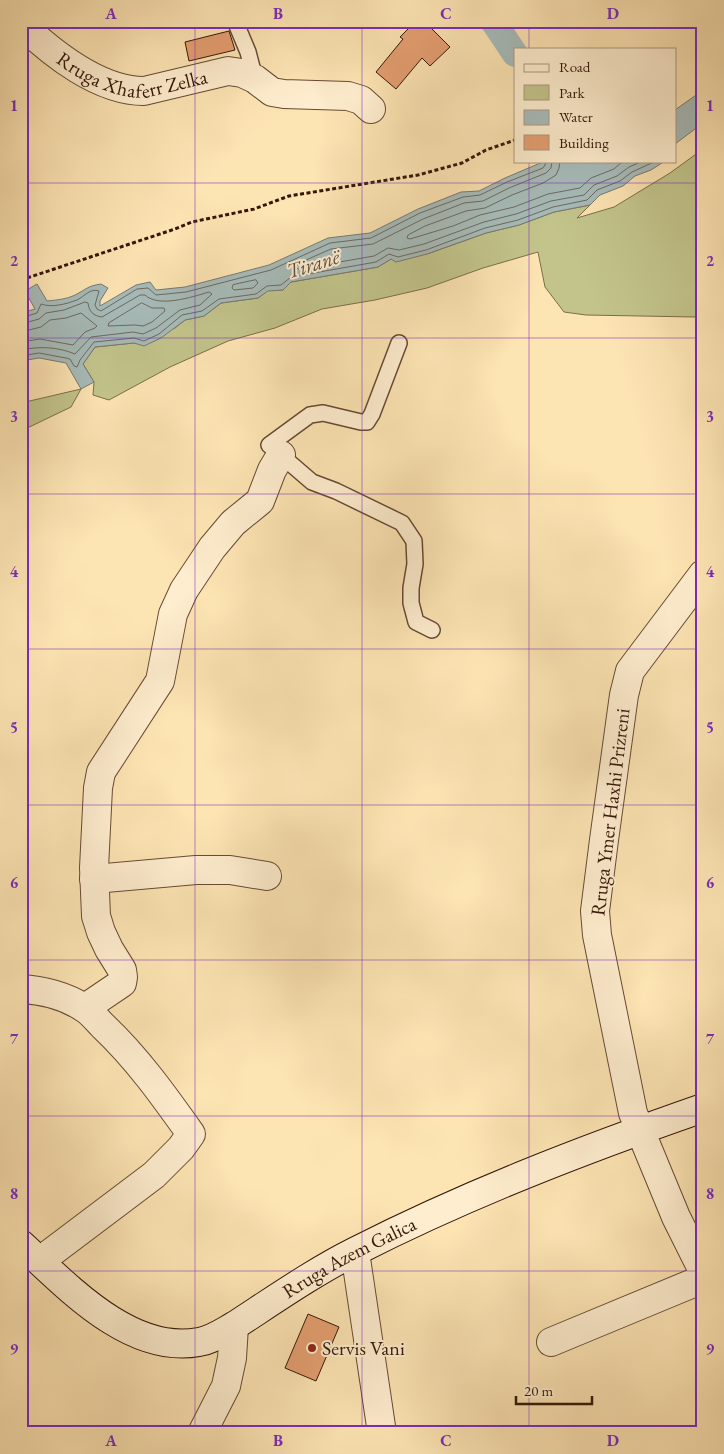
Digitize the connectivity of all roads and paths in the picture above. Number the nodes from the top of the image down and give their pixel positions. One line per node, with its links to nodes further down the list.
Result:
1 (235, 21): 3 (lane)
2 (21, 24): 3 (street, Rruga Xhaferr Zelka)
3 (255, 79): 4 (street, Rruga Xhaferr Zelka)
4 (371, 109)
5 (514, 140): 6 (path)
6 (21, 280)
7 (399, 343): 8 (lane)
8 (281, 455): 10 (lane); 12 (street)
9 (703, 574): 16 (street, Rruga Ymer Haxhi Prizreni)
10 (432, 630)
11 (266, 876): 12 (street)
12 (94, 878): 14 (street)
13 (21, 989): 14 (street)
14 (84, 1008): 18 (street)
15 (703, 1108): 16 (street, Rruga Azem Galica)
16 (639, 1130): 17 (street, Rruga Azem Galica); 19 (street, Rruga Ymer Haxhi Prizreni)
17 (355, 1252): 21 (street, Rruga Azem Galica); 24 (street)
18 (31, 1253): 21 (street, Rruga Azem Galica)
19 (703, 1271)
20 (703, 1279): 22 (street)
21 (234, 1326): 23 (street)
22 (551, 1342)
23 (202, 1433)
24 (382, 1433)

